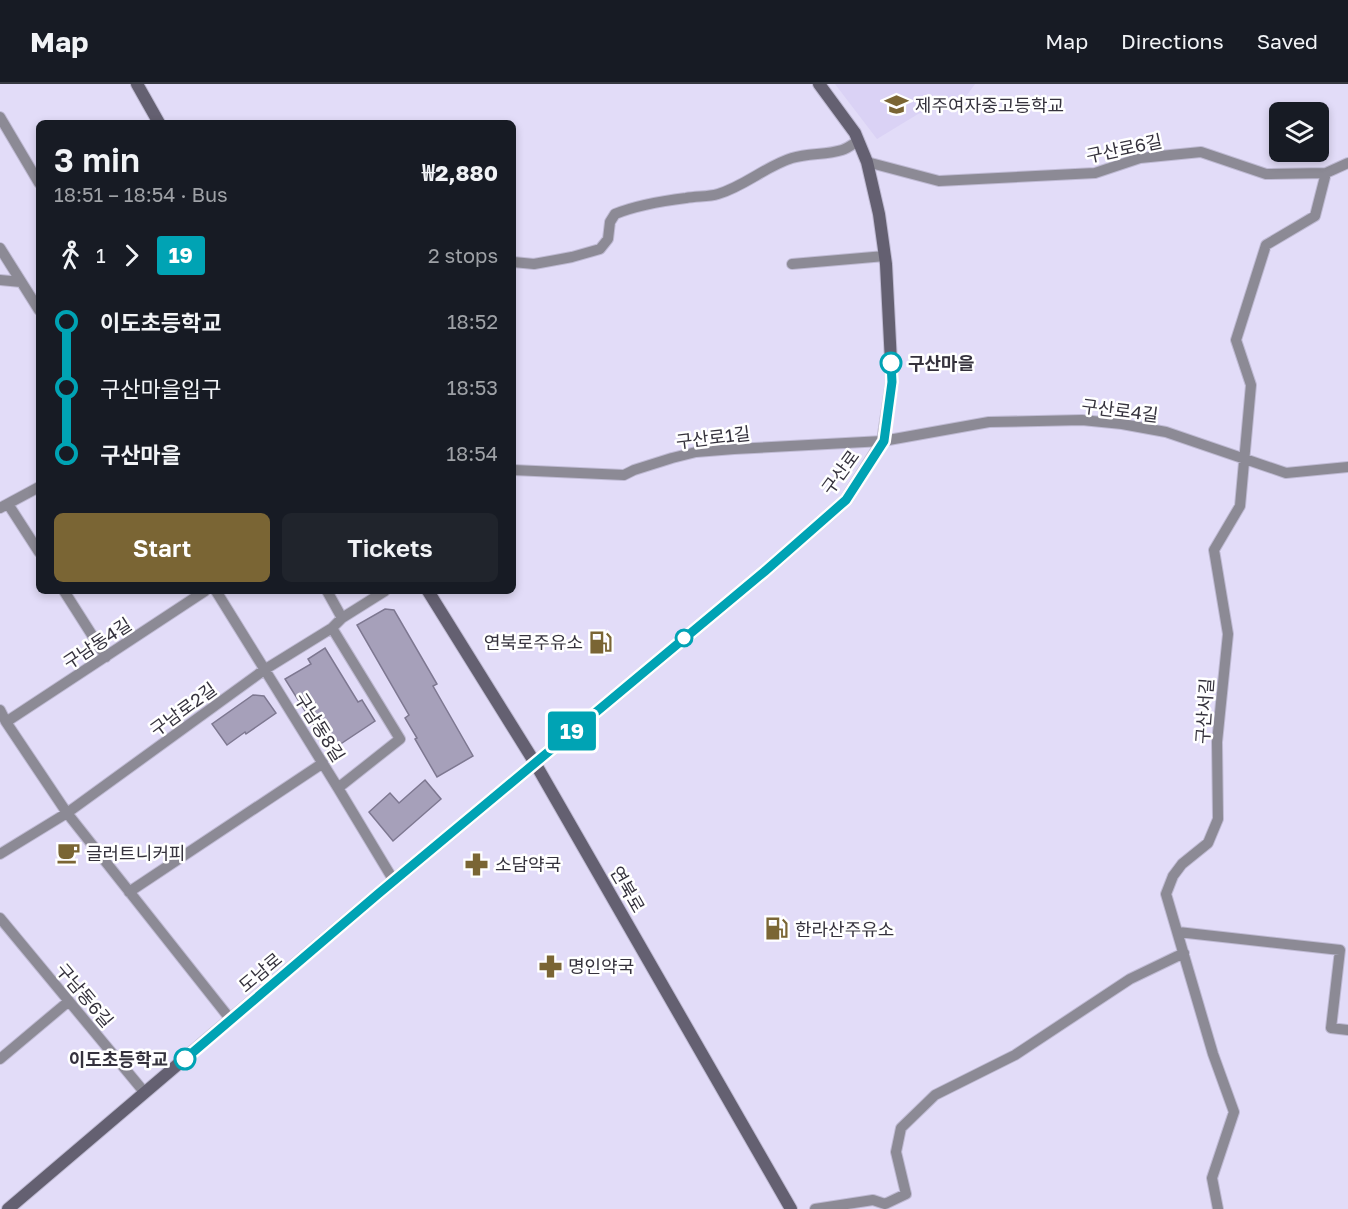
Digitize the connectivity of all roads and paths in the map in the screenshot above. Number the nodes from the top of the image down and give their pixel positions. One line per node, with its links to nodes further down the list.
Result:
1 (137, 84): 4 (main road)
2 (819, 84): 5 (main road, 구산로)
3 (0, 117): 9 (street)
4 (157, 120)
5 (858, 141): 6 (main road, 구산로); 12 (street)
6 (867, 162): 8 (street, 구산로6길); 11 (main road, 구산로)
7 (1348, 163): 8 (street, 구산로6길)
8 (1326, 172): 18 (street, 구산서길)
9 (36, 178)
10 (0, 248): 15 (street)
11 (885, 256): 13 (street); 17 (main road, 구산로)
12 (516, 262)
13 (792, 264)
14 (0, 280): 15 (street)
15 (21, 282): 16 (street)
16 (36, 305)
17 (884, 441): 18 (street, 구산로4길); 20 (street, 구산로1길); 37 (main road, 구산로)
18 (1244, 458): 19 (street, 구산로4길); 44 (street, 구산서길)
19 (1348, 467)
20 (516, 470)
21 (36, 488): 22 (street)
22 (4, 506): 23 (street)
23 (36, 548)
24 (66, 594): 32 (street)
25 (200, 594): 32 (street, 구남동4길)
26 (218, 594): 33 (street, 구남동8길)
27 (329, 594): 30 (street)
28 (380, 594): 30 (street, 구남로2길)
29 (430, 594): 37 (main road, 연북로)
30 (342, 618): 31 (street, 구남로2길)
31 (332, 628): 33 (street, 구남로2길); 38 (street)
32 (106, 657): 35 (street, 구남동4길)
33 (264, 670): 36 (street, 구남동8길); 39 (street, 구남로2길)
34 (0, 710): 35 (street)
35 (6, 722): 39 (street)
36 (322, 763): 38 (street, 구남동8길); 42 (street)
37 (535, 763): 41 (main road, 도남로); 52 (main road, 연북로)
38 (338, 788): 41 (street, 구남동8길)
39 (67, 813): 40 (street, 구남로2길); 42 (street)
40 (0, 854)
41 (394, 881): 47 (main road, 도남로)
42 (129, 892): 47 (street)
43 (0, 918): 46 (street, 구남동6길)
44 (1178, 932): 45 (street, 구산서길); 48 (street)
45 (1184, 953): 53 (street); 54 (street, 구산서길)
46 (69, 1001): 49 (street); 50 (street, 구남동6길)
47 (231, 1020): 50 (main road, 도남로)
48 (1348, 1030)
49 (0, 1059)
50 (145, 1093): 51 (main road, 도남로)
51 (8, 1209)
52 (791, 1209)
53 (815, 1209)
54 (1218, 1209)

